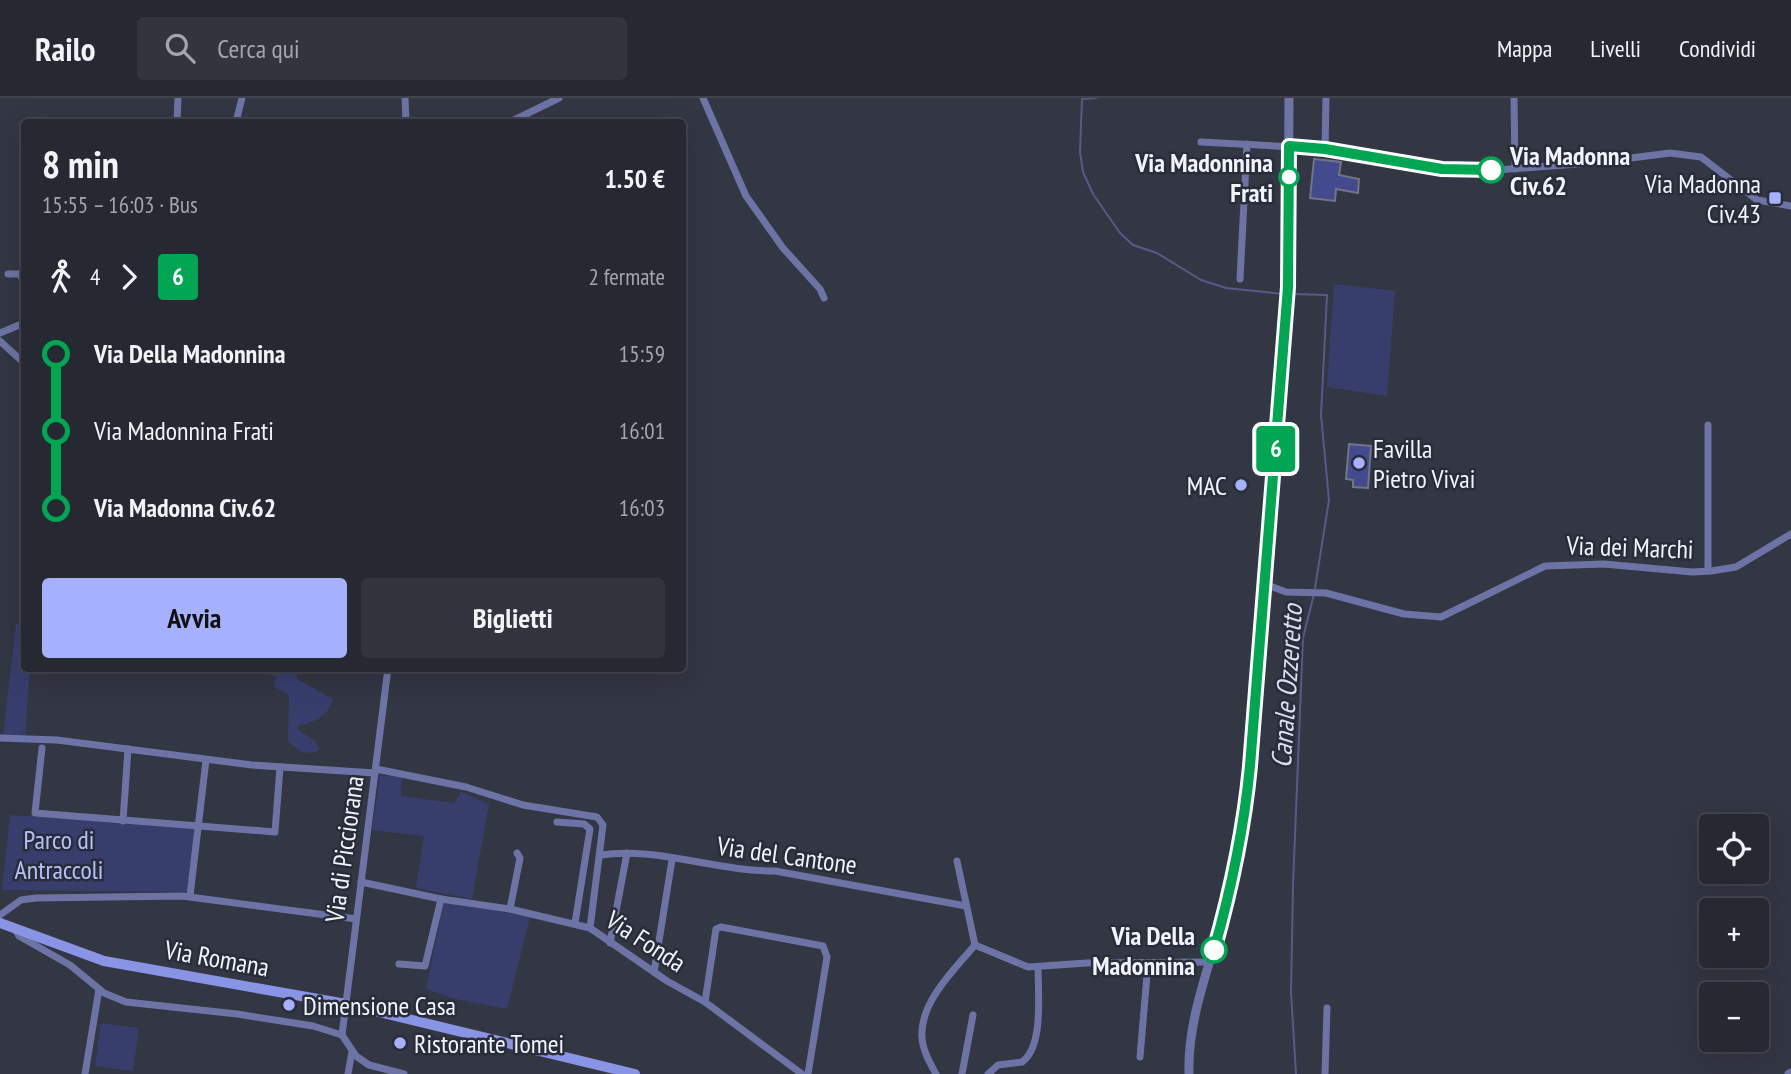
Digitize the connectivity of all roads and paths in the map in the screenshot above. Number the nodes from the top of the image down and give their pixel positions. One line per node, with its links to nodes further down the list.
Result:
1 (178, 98): 9 (street)
2 (242, 98): 10 (street)
3 (405, 98): 11 (street)
4 (559, 98): 12 (street)
5 (704, 98): 22 (street)
6 (1289, 98): 15 (street)
7 (1325, 98): 16 (street)
8 (1514, 98): 17 (street)
9 (177, 119)
10 (237, 119)
11 (406, 119)
12 (516, 119)
13 (1200, 142): 14 (street)
14 (1247, 144): 15 (street); 21 (street)
15 (1289, 146): 16 (street); 30 (street)
16 (1325, 149): 17 (street)
17 (1515, 169): 18 (street)
18 (1791, 206)
19 (8, 274): 20 (street)
20 (21, 276)
21 (1240, 279)
22 (824, 298)
23 (21, 324): 24 (street)
24 (0, 333)
25 (0, 341): 26 (street)
26 (21, 360)
27 (1708, 425): 29 (street)
28 (1791, 534): 29 (street, Via dei Marchi)
29 (1707, 571): 30 (street, Via dei Marchi)
30 (1265, 584): 60 (street)
31 (388, 672): 37 (street, Via di Picciorana)
32 (0, 738): 34 (street)
33 (42, 748): 38 (street)
34 (128, 749): 35 (street); 38 (street)
35 (206, 760): 36 (street); 40 (street)
36 (280, 767): 37 (street); 40 (street)
37 (376, 771): 43 (street); 46 (street, Via di Picciorana)
38 (123, 821): 40 (street)
39 (557, 822): 54 (street)
40 (198, 825): 47 (street)
41 (517, 852): 50 (street)
42 (626, 853): 43 (street, Via del Cantone); 44 (street, Via del Cantone); 57 (street)
43 (601, 855): 55 (street)
44 (672, 860): 49 (street, Via del Cantone); 65 (street)
45 (957, 861): 49 (street)
46 (360, 882): 48 (street, Via Fonda); 52 (street, Via di Picciorana)
47 (190, 896): 51 (street); 52 (street)
48 (441, 899): 50 (street, Via Fonda); 63 (street)
49 (965, 905): 58 (street)
50 (510, 909): 54 (street, Via Fonda)
51 (0, 915)
52 (356, 919): 68 (street, Via di Picciorana)
53 (0, 923): 56 (main road, Via Romana)
54 (575, 923): 55 (street, Via Fonda)
55 (590, 928): 57 (street, Via Fonda)
56 (15, 929): 59 (main road, Via Romana); 61 (street)
57 (610, 943): 65 (street, Via Fonda)
58 (975, 945): 64 (street); 80 (street)
59 (69, 950): 61 (street); 68 (main road, Via Romana)
60 (1210, 962): 62 (street); 83 (street)
61 (66, 963): 66 (street)
62 (1149, 963): 64 (street); 73 (street)
63 (399, 964)
64 (1038, 968): 82 (street)
65 (653, 972): 67 (street, Via Fonda)
66 (99, 989): 71 (street); 74 (street)
67 (705, 1002): 78 (street, Via Fonda); 79 (street)
68 (346, 1003): 71 (street, Via di Picciorana); 77 (main road, Via Romana)
69 (1327, 1008): 84 (street)
70 (973, 1015): 81 (street)
71 (342, 1035): 72 (street)
72 (352, 1051): 75 (street); 76 (street)
73 (1140, 1057)
74 (85, 1074)
75 (348, 1074)
76 (404, 1074)
77 (635, 1074)
78 (802, 1074)
79 (808, 1074)
80 (936, 1074)
81 (962, 1074)
82 (988, 1074)
83 (1189, 1074)
84 (1325, 1074)

